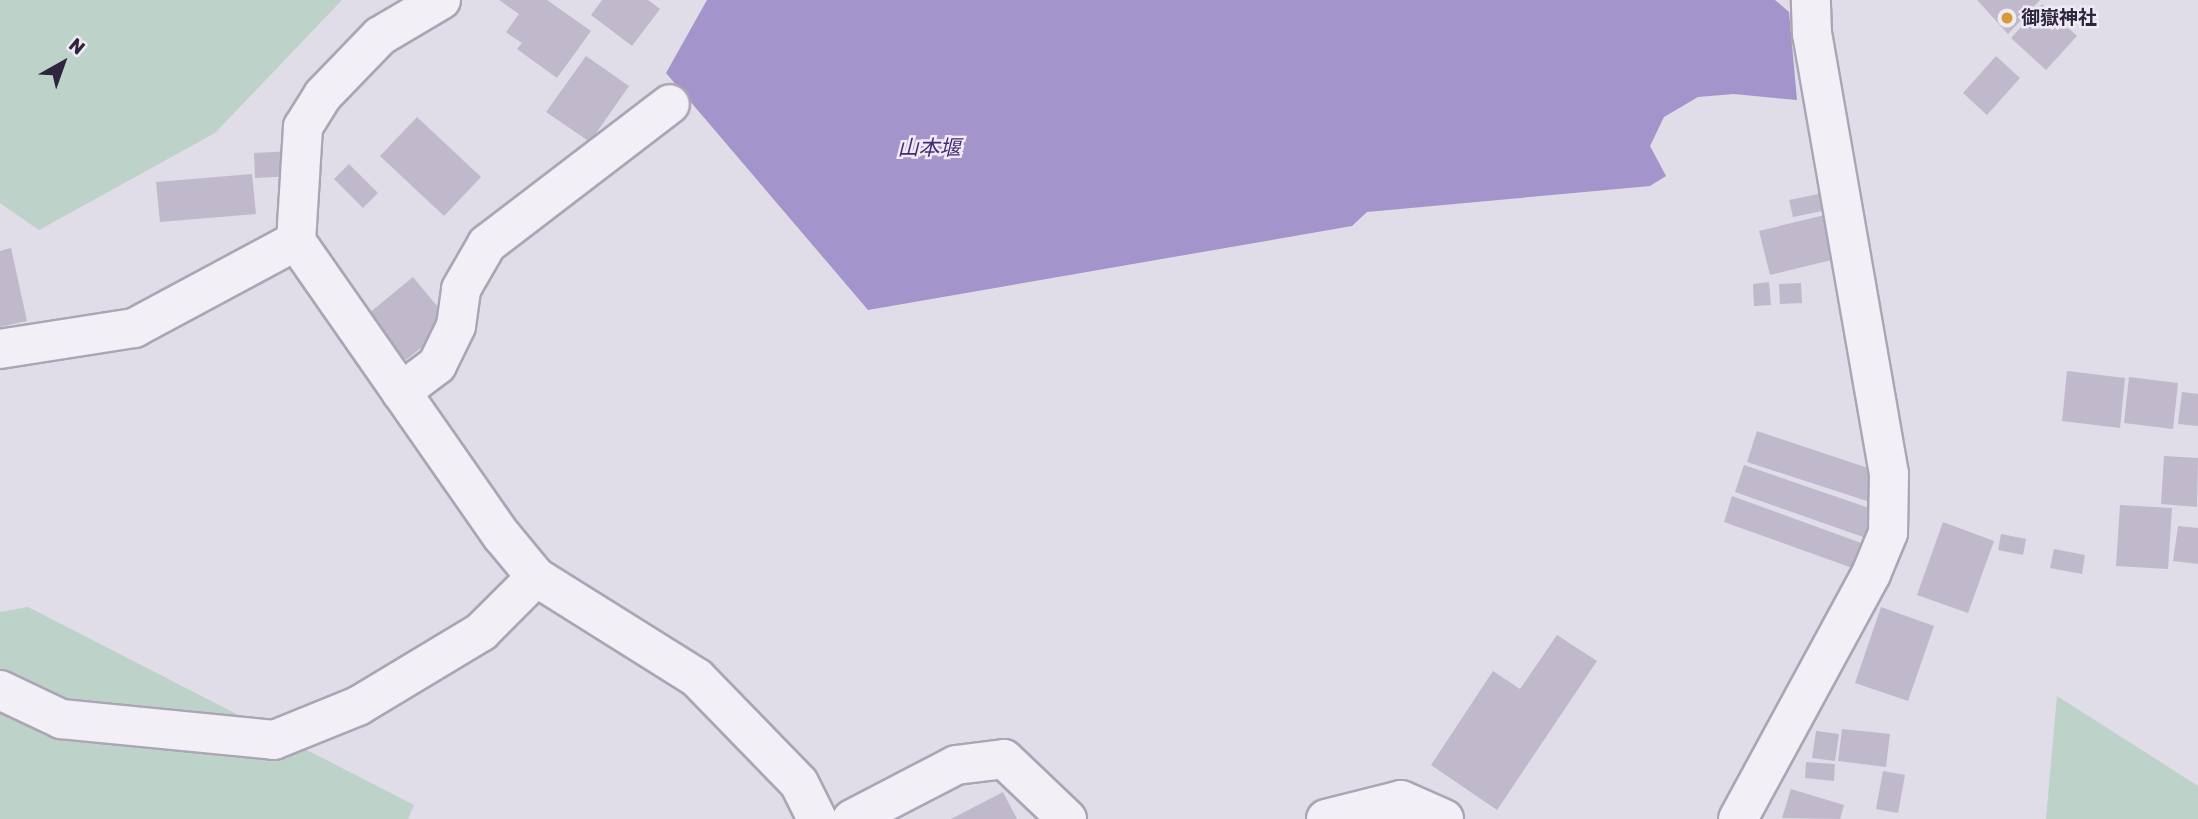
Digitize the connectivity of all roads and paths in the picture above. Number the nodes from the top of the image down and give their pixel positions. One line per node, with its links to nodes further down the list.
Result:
1 (441, 0): 4 (street)
2 (1811, 0): 14 (street)
3 (670, 104): 6 (street)
4 (296, 241): 5 (street); 6 (street)
5 (0, 349)
6 (401, 392): 7 (street)
7 (536, 577): 8 (street); 9 (street)
8 (0, 690)
9 (817, 819)
10 (852, 819): 11 (street)
11 (1067, 819)
12 (1326, 819): 13 (street)
13 (1444, 819)
14 (1738, 819)

